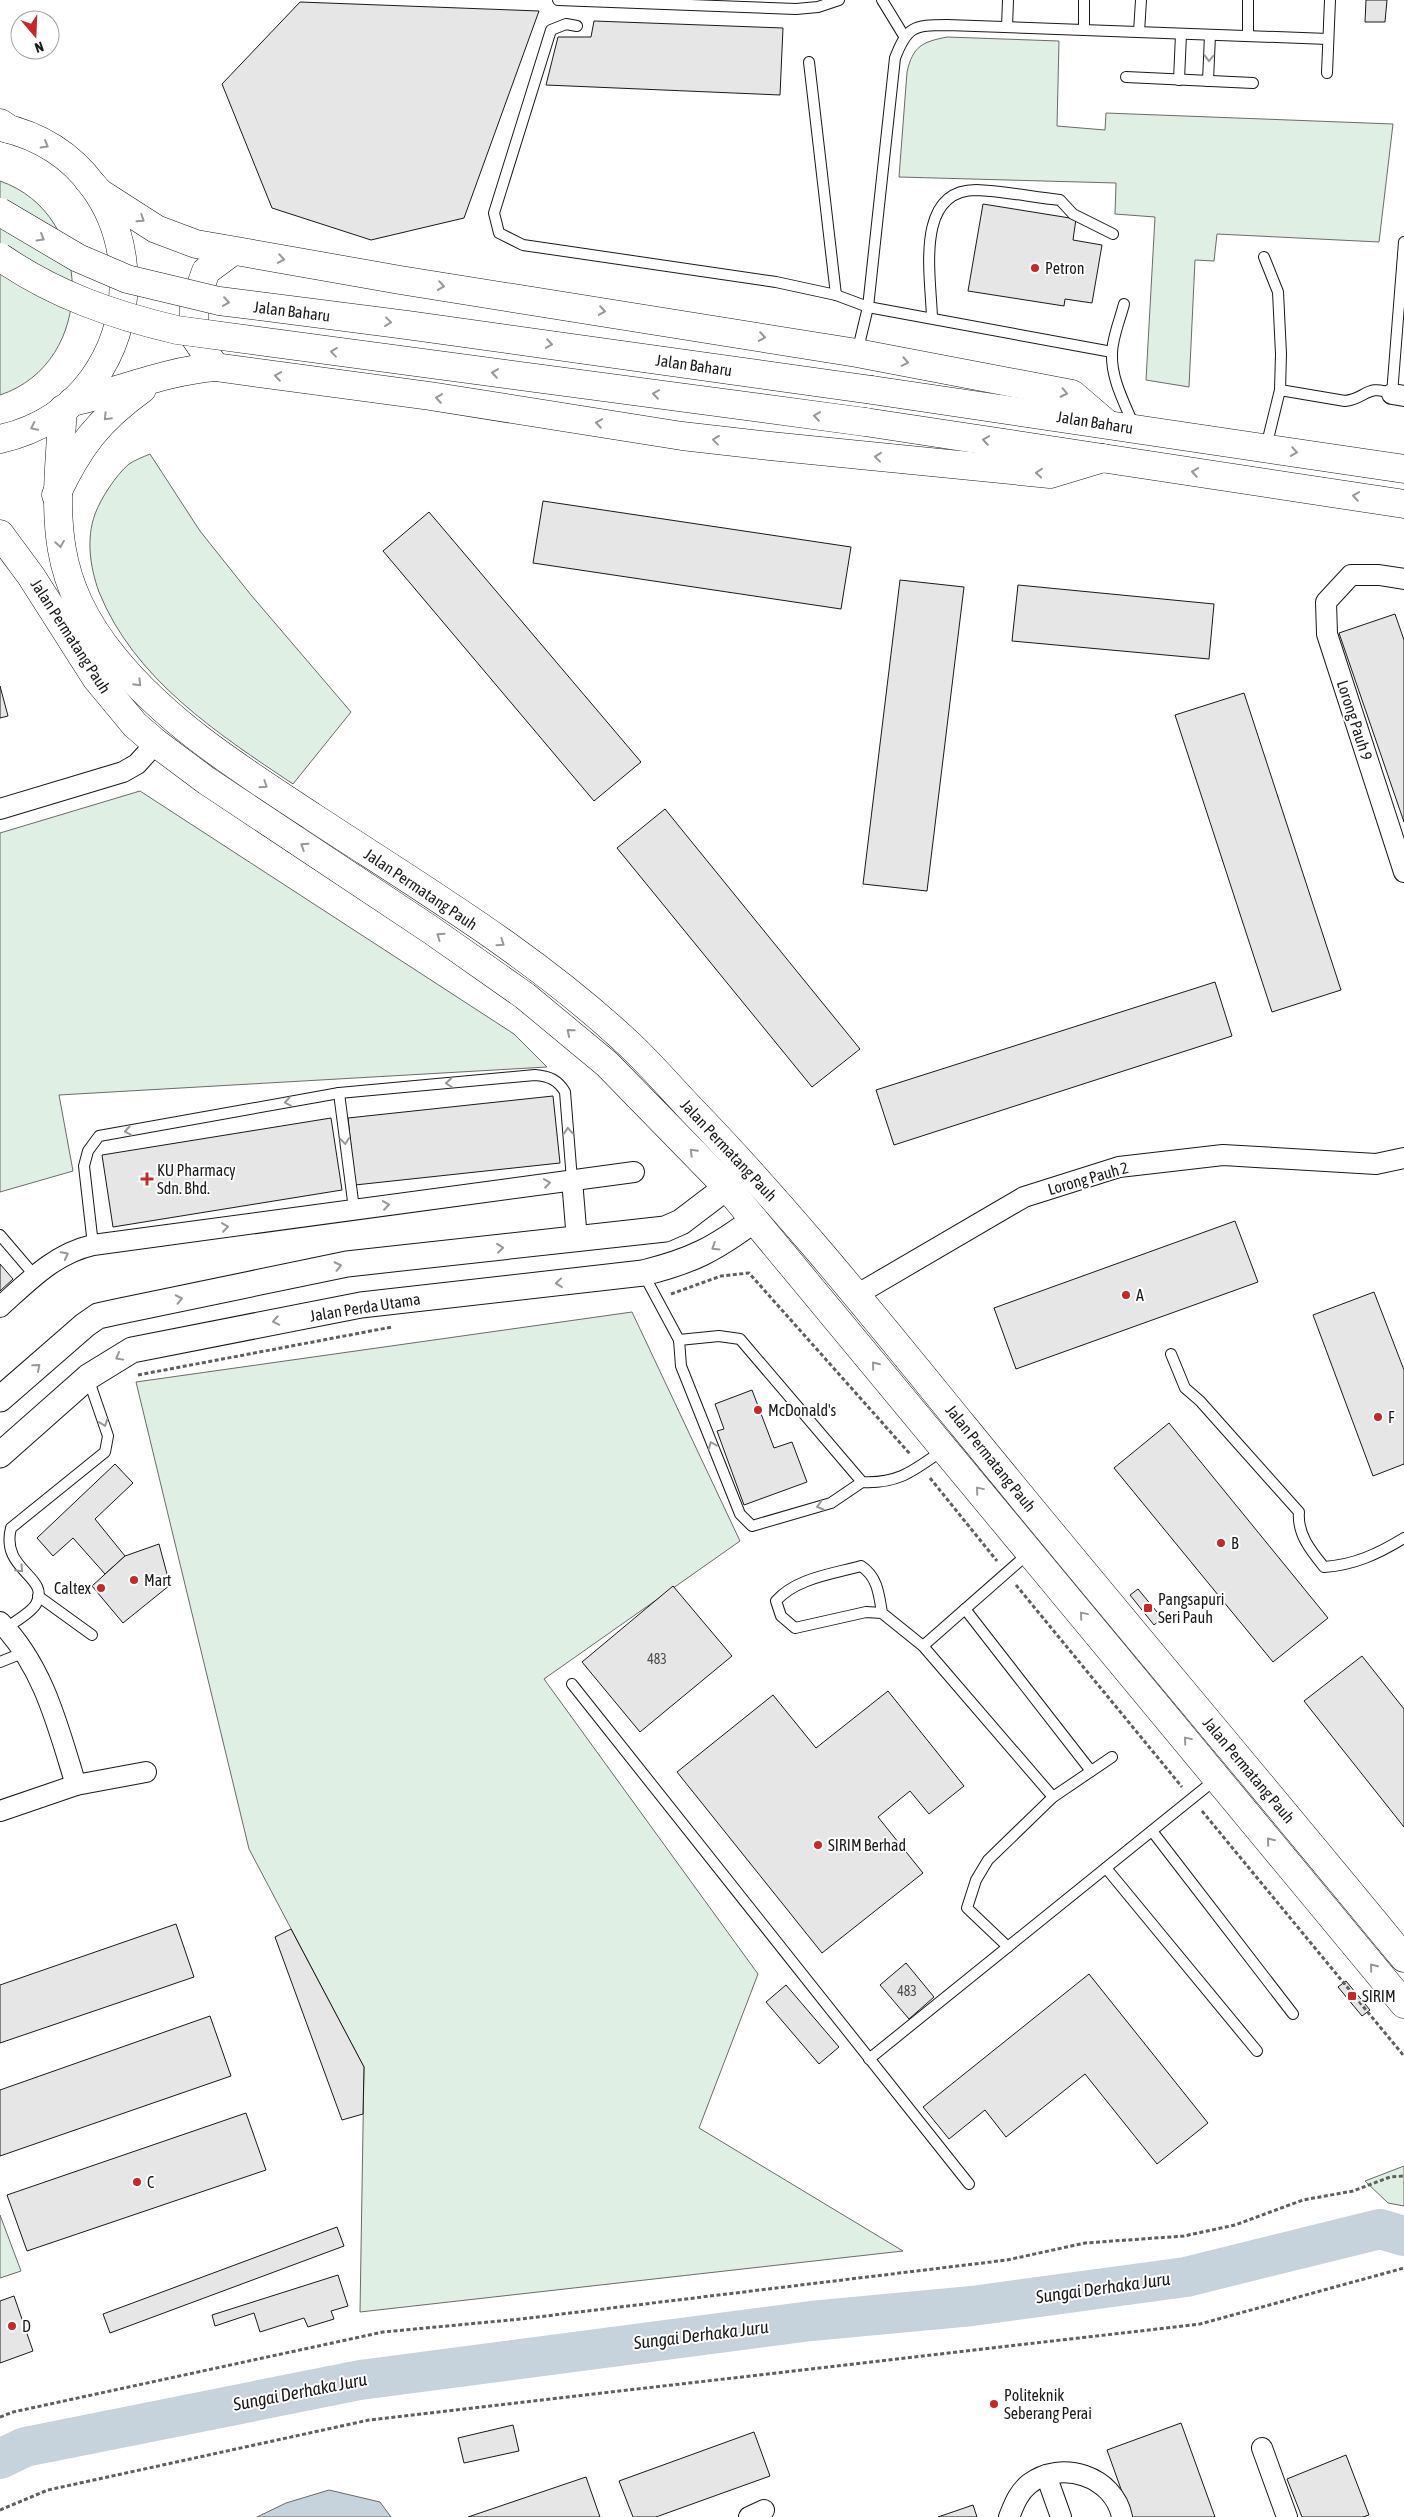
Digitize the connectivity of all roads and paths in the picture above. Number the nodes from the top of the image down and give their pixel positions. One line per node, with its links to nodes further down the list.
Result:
1 (558, 0): 2 (lane)
2 (839, 0)
3 (882, 0): 15 (lane)
4 (1008, 0): 10 (lane)
5 (1084, 0): 11 (lane)
6 (1141, 0): 12 (lane)
7 (1248, 0): 16 (lane)
8 (1330, 0): 17 (lane)
9 (578, 26): 32 (lane)
10 (1007, 27): 11 (lane); 15 (lane)
11 (1084, 30): 12 (lane)
12 (1140, 32): 13 (lane)
13 (1181, 34): 14 (lane); 21 (lane)
14 (1210, 35): 16 (lane); 22 (lane, one-way to 22)
15 (904, 36): 35 (lane)
16 (1248, 36): 17 (lane)
17 (1328, 39): 19 (lane)
18 (809, 62): 32 (lane)
19 (1328, 73)
20 (1126, 77): 21 (lane)
21 (1179, 80): 22 (lane)
22 (1208, 81): 23 (lane)
23 (1253, 83)
24 (3, 126): 25 (main road, one-way to 25)
25 (88, 180): 29 (main road, one-way to 29); 43 (main road)
26 (0, 212): 44 (main road, Jalan Baharu, one-way to 44, bridge)
27 (1113, 234): 36 (lane)
28 (1404, 242): 33 (lane)
29 (233, 251): 38 (main road, one-way to 38); 39 (main road)
30 (1264, 257): 41 (lane)
31 (0, 258): 48 (main road, Jalan Baharu, one-way to 31, bridge)
32 (836, 295): 35 (lane)
33 (1402, 302): 42 (lane)
34 (1124, 304): 37 (lane)
35 (868, 307): 36 (lane); 38 (lane)
36 (932, 318): 37 (lane)
37 (1112, 352): 45 (lane)
38 (857, 353): 44 (main road, one-way to 44)
39 (215, 367): 40 (main road); 48 (main road, one-way to 39)
40 (177, 373): 43 (main road); 50 (main road, one-way to 50)
41 (1280, 390): 42 (lane); 47 (lane)
42 (1398, 395)
43 (68, 405): 46 (main road, one-way to 46); 50 (main road, Jalan Permatang Pauh)
44 (1107, 424): 45 (main road, Jalan Baharu)
45 (1135, 429): 47 (main road, Jalan Baharu)
46 (0, 439)
47 (1265, 448): 49 (main road, Jalan Baharu, one-way to 49)
48 (1103, 458): 51 (main road, Jalan Baharu, one-way to 48)
49 (1404, 469)
50 (56, 495): 69 (main road, Jalan Permatang Pauh, one-way to 69)
51 (1404, 504)
52 (0, 534): 54 (main road, Jalan Permatang Pauh)
53 (1403, 583): 56 (street, Lorong Pauh 9)
54 (156, 743): 55 (street); 61 (main road, Jalan Permatang Pauh, one-way to 54)
55 (0, 809)
56 (1404, 872)
57 (339, 1093): 60 (lane, one-way to 57); 62 (lane, one-way to 62); 66 (lane, one-way to 66)
58 (1404, 1158): 69 (street, Lorong Pauh 2)
59 (634, 1172): 60 (street)
60 (572, 1180): 62 (street, one-way to 60); 65 (street)
61 (728, 1187): 63 (main road, Jalan Permatang Pauh); 65 (street)
62 (354, 1209): 66 (street, one-way to 62)
63 (755, 1219): 67 (street, Jalan Perda Utama, one-way to 67); 78 (main road, Jalan Permatang Pauh, one-way to 63)
64 (0, 1235): 68 (lane)
65 (577, 1240): 77 (street, one-way to 65)
66 (93, 1245): 68 (street, one-way to 66)
67 (643, 1273): 70 (lane); 76 (street, Jalan Perda Utama, one-way to 76)
68 (35, 1276): 71 (street)
69 (858, 1294): 105 (main road, Jalan Permatang Pauh)
70 (656, 1298): 73 (lane); 80 (path)
71 (0, 1307)
72 (396, 1327): 75 (path)
73 (679, 1340): 81 (lane); 81 (lane, one-way to 73)
74 (1171, 1354): 82 (lane)
75 (133, 1376)
76 (88, 1377): 79 (street, Jalan Perda Utama); 85 (lane, one-way to 85)
77 (0, 1399)
78 (944, 1449): 80 (lane); 83 (main road, Jalan Permatang Pauh, one-way to 78)
79 (0, 1455)
80 (920, 1466): 81 (lane); 84 (path)
81 (862, 1482)
82 (1404, 1538)
83 (1030, 1552): 84 (lane); 97 (main road, Jalan Permatang Pauh, one-way to 83)
84 (1006, 1572): 86 (lane); 100 (path)
85 (38, 1596): 88 (lane); 89 (lane)
86 (965, 1609): 90 (lane); 96 (lane)
87 (882, 1613): 87 (lane); 90 (lane)
88 (3, 1625): 91 (street)
89 (92, 1635)
90 (923, 1646): 99 (lane)
91 (25, 1652): 92 (lane); 98 (street)
92 (0, 1662)
93 (572, 1684): 110 (lane)
94 (1112, 1757): 96 (lane)
95 (146, 1772): 98 (street)
96 (1091, 1772): 99 (lane)
97 (1218, 1777): 100 (lane); 106 (main road, Jalan Permatang Pauh, one-way to 97)
98 (76, 1785): 101 (street)
99 (1053, 1797): 104 (lane)
100 (1191, 1798): 102 (lane); 109 (path)
101 (0, 1811)
102 (1152, 1831): 103 (lane); 107 (lane)
103 (1106, 1868): 104 (lane); 108 (lane)
104 (1008, 1947): 110 (lane)
105 (1404, 1958)
106 (1404, 2004)
107 (1293, 2014)
108 (1257, 2051)
109 (1404, 2056)
110 (869, 2058): 112 (lane)
111 (1404, 2176): 114 (path)
112 (969, 2184)
113 (1404, 2268): 117 (path)
114 (0, 2417)
115 (1262, 2448): 121 (street)
116 (1046, 2475): 118 (street); 119 (street); 120 (street)
117 (0, 2510)
118 (1009, 2517)
119 (1061, 2517)
120 (1122, 2517)
121 (1287, 2517)

